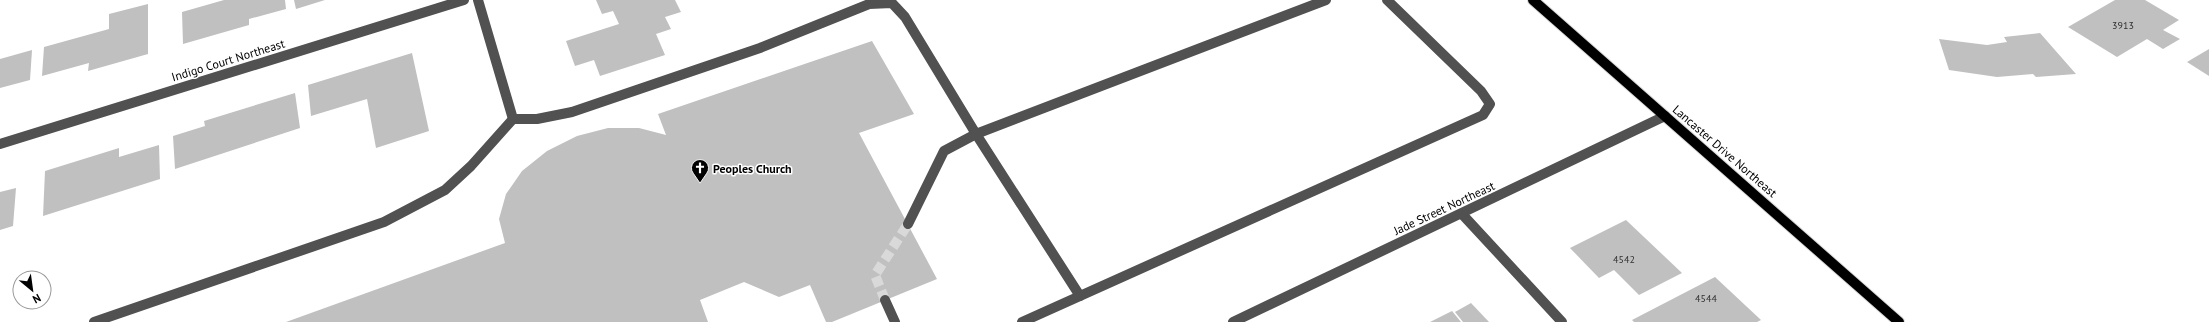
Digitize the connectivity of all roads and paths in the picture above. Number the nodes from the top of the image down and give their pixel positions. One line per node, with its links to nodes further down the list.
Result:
1 (464, 0): 9 (street, Indigo Court Northeast)
2 (478, 0): 7 (street)
3 (1326, 0): 8 (street)
4 (1387, 0): 12 (street)
5 (1533, 0): 6 (main road, Lancaster Drive Northeast)
6 (1665, 116): 10 (street, Jade Street Northeast); 19 (main road, Lancaster Drive Northeast)
7 (513, 119): 8 (street); 14 (street)
8 (976, 134): 11 (street); 12 (street)
9 (0, 144)
10 (1462, 214): 17 (street, Jade Street Northeast); 18 (street)
11 (908, 224)
12 (1080, 296): 16 (street)
13 (885, 300): 15 (street)
14 (94, 322)
15 (895, 322)
16 (1022, 322)
17 (1233, 322)
18 (1562, 322)
19 (1899, 322)

